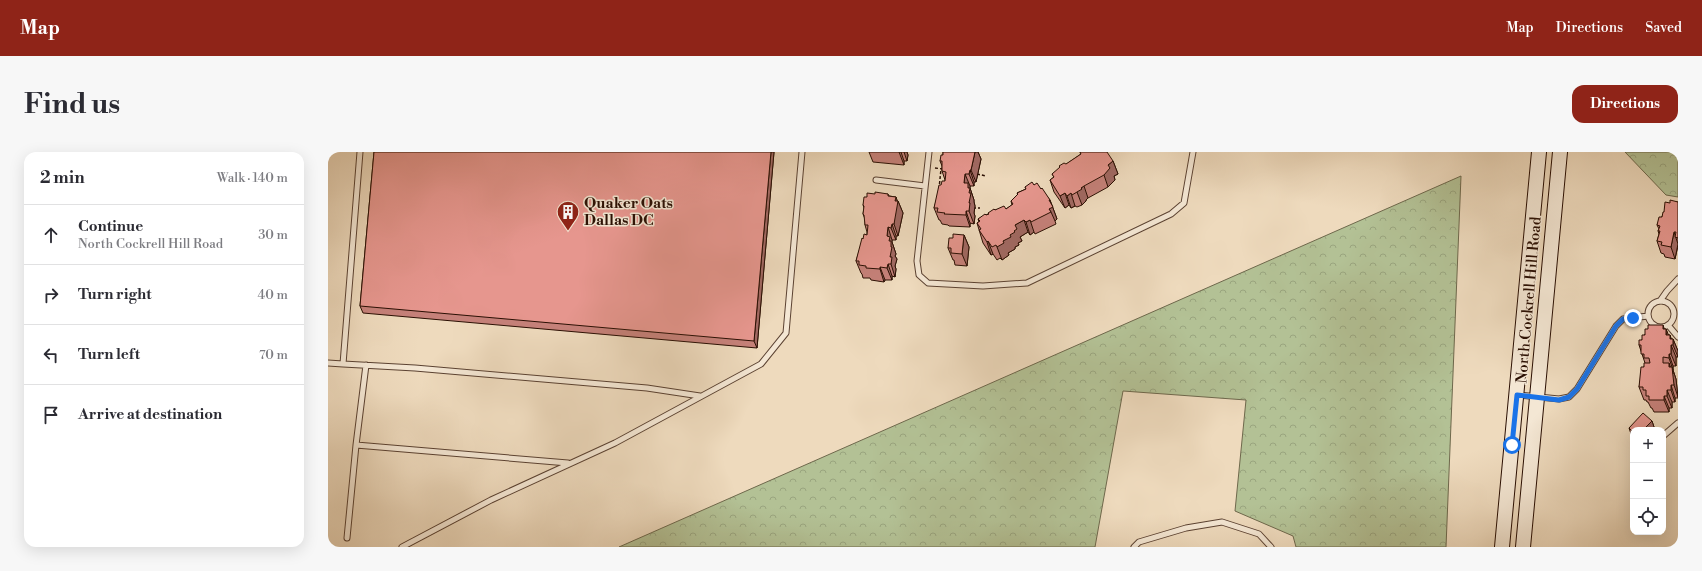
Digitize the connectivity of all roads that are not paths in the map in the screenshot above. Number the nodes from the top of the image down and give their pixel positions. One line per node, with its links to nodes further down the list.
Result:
1 (360, 152): 15 (lane)
2 (802, 152): 18 (lane)
3 (929, 152): 8 (lane)
4 (1193, 152): 8 (lane)
5 (1539, 152): 17 (main road, North Cockrell Hill Road)
6 (1560, 152): 19 (main road, North Cockrell Hill Road)
7 (876, 180): 8 (lane)
8 (925, 186)
9 (1678, 279): 10 (lane)
10 (1660, 301): 11 (lane); 12 (lane)
11 (1648, 316): 12 (lane); 19 (lane)
12 (1668, 325): 13 (lane)
13 (1678, 337)
14 (328, 363): 15 (lane)
15 (343, 364): 16 (lane)
16 (366, 366): 18 (lane); 22 (lane)
17 (1517, 395): 19 (lane); 28 (main road, North Cockrell Hill Road)
18 (701, 396): 23 (lane)
19 (1537, 398): 29 (main road, North Cockrell Hill Road)
20 (1678, 423): 21 (lane)
21 (1666, 433)
22 (356, 445): 23 (lane); 24 (lane)
23 (569, 463): 25 (lane)
24 (347, 538)
25 (402, 547)
26 (1134, 547): 27 (lane)
27 (1271, 547)
28 (1502, 547)
29 (1523, 547)

